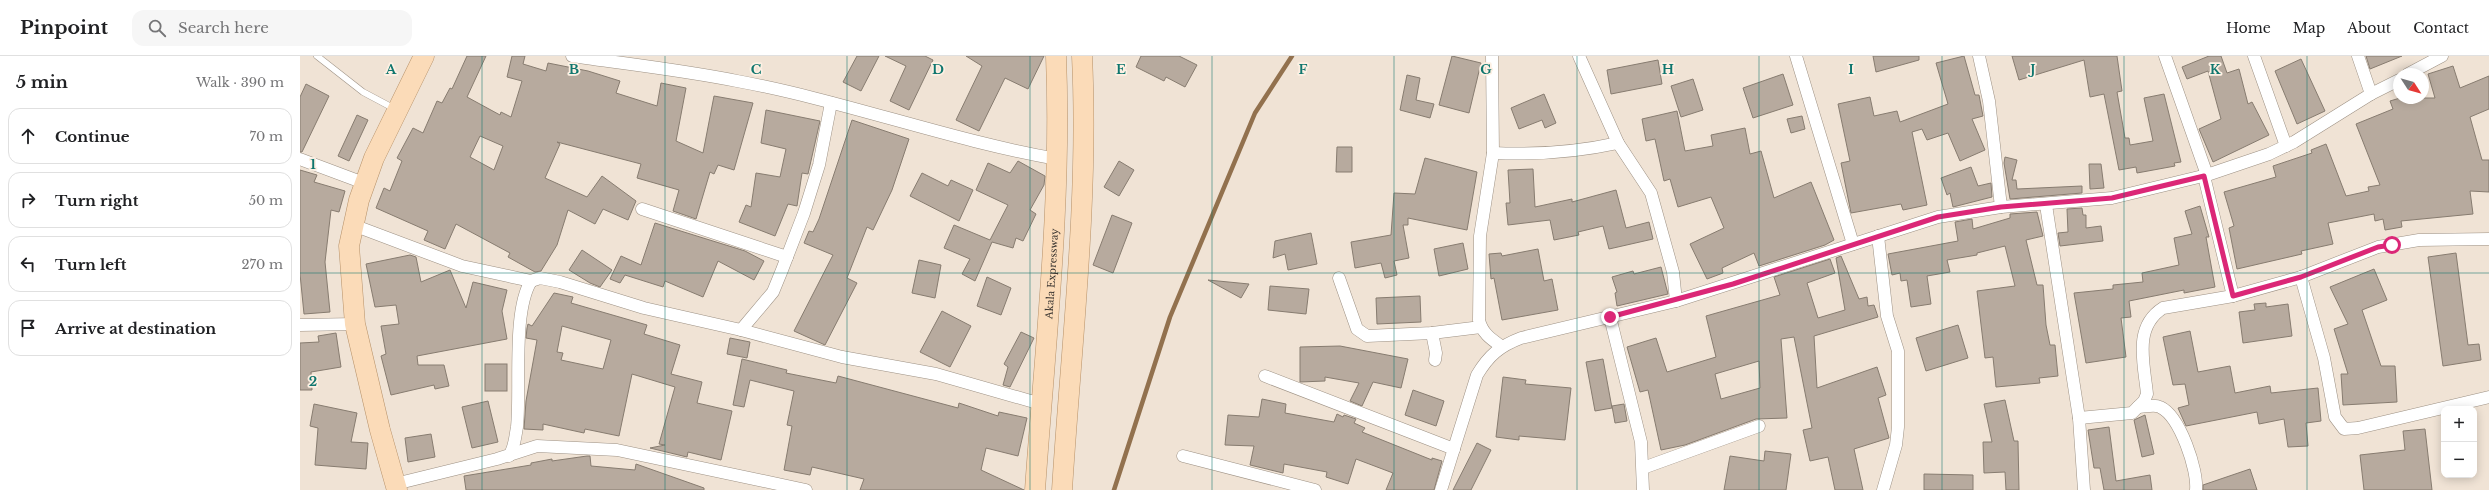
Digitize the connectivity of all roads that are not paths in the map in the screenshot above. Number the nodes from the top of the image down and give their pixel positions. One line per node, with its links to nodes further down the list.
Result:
1 (317, 56): 19 (lane)
2 (424, 56): 19 (main road)
3 (572, 56): 14 (street)
4 (1056, 56): 24 (main road, Akala Expressway)
5 (1082, 56): 61 (main road)
6 (1492, 56): 22 (street)
7 (1579, 56): 20 (street)
8 (1796, 56): 33 (street)
9 (1979, 56): 28 (street)
10 (2165, 56): 25 (street)
11 (2254, 56): 21 (street)
12 (2358, 56): 17 (street)
13 (2442, 56): 15 (street)
14 (598, 58): 18 (street)
15 (2419, 68)
16 (2393, 83): 17 (street)
17 (2371, 94): 21 (street)
18 (831, 103): 24 (street); 34 (street)
19 (396, 110): 26 (main road)
20 (1618, 142): 22 (street); 39 (street)
21 (2286, 146): 25 (street)
22 (1493, 153): 43 (street)
23 (300, 159): 26 (street)
24 (1057, 159): 50 (main road, Akala Expressway)
25 (2205, 176): 27 (street); 38 (street)
26 (364, 183): 30 (main road)
27 (2046, 204): 28 (street); 52 (street)
28 (2001, 207): 31 (street)
29 (642, 208): 34 (street)
30 (353, 225): 37 (street); 41 (main road)
31 (1878, 236): 33 (street); 65 (street)
32 (2489, 239): 35 (street)
33 (1852, 244): 39 (street)
34 (787, 257): 44 (street)
35 (2301, 277): 38 (street); 49 (street)
36 (1339, 278): 45 (street)
37 (531, 281): 44 (street); 55 (street)
38 (2233, 296): 51 (street)
39 (1676, 300): 40 (street)
40 (1610, 317): 46 (street); 57 (street)
41 (355, 324): 42 (street); 58 (main road)
42 (300, 325)
43 (1481, 327): 45 (street); 46 (street)
44 (741, 330): 50 (street)
45 (1432, 333): 47 (street)
46 (1501, 346): 54 (street)
47 (1435, 360)
48 (1265, 376): 54 (street)
49 (2489, 397)
50 (1041, 404): 60 (main road, Akala Expressway)
51 (2138, 407): 52 (street); 67 (street)
52 (2079, 418): 66 (street)
53 (1759, 426): 57 (street)
54 (1454, 449): 63 (street)
55 (510, 456): 58 (street); 59 (street)
56 (1183, 456): 62 (street)
57 (1643, 468): 64 (street)
58 (396, 487)
59 (806, 490)
60 (1035, 490)
61 (1062, 490)
62 (1315, 490)
63 (1441, 490)
64 (1643, 490)
65 (1882, 490)
66 (2084, 490)
67 (2196, 490)

